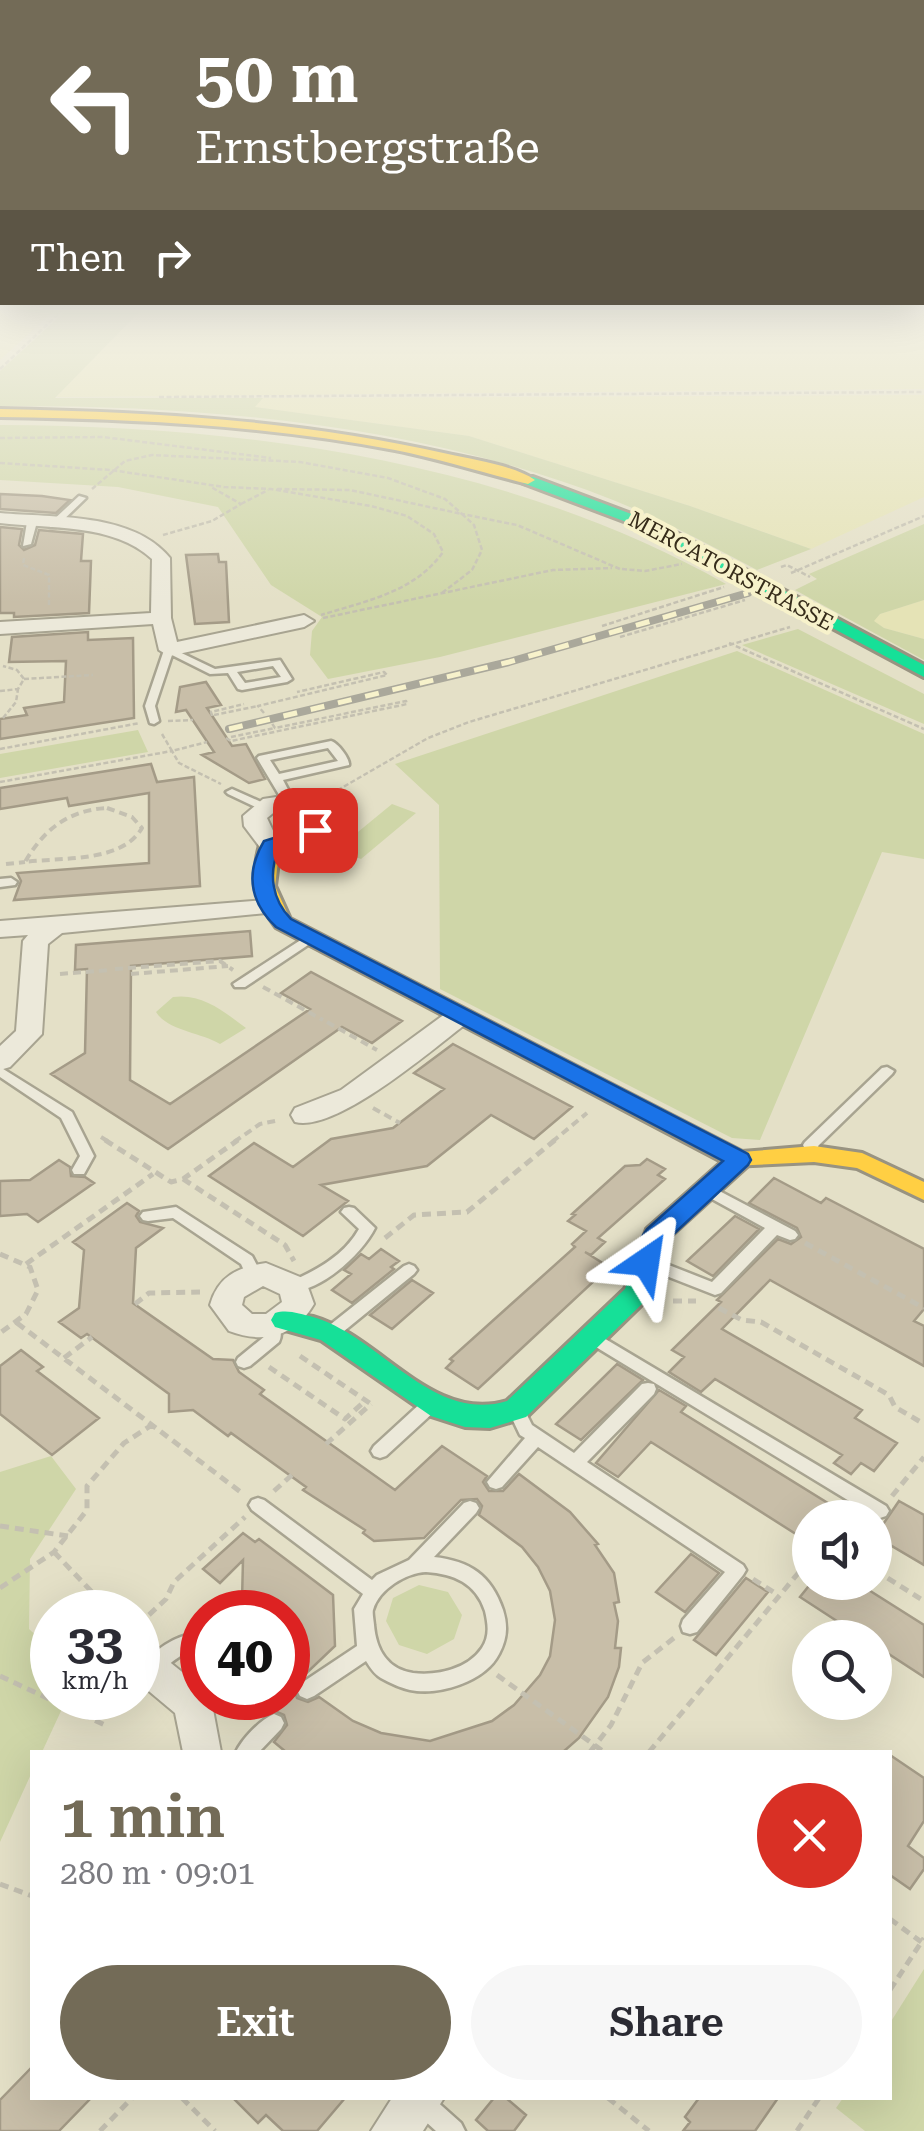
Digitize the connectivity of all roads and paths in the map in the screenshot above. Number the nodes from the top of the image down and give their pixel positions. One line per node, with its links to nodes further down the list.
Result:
1 (0, 413): 37 (main road, MERCATORSTRASSE)
2 (0, 438): 3 (path)
3 (300, 462): 5 (path); 10 (path)
4 (0, 463): 5 (path)
5 (110, 470): 6 (path); 8 (path)
6 (206, 484): 7 (path); 9 (path)
7 (271, 489): 9 (path); 10 (path); 28 (path)
8 (82, 498): 14 (lane)
9 (241, 504): 15 (path)
10 (462, 514): 19 (path); 24 (path)
11 (924, 516): 20 (path)
12 (0, 518): 13 (street)
13 (32, 522): 14 (street); 16 (lane)
14 (54, 525): 27 (street)
15 (158, 537)
16 (26, 544): 26 (path)
17 (682, 564): 19 (path)
18 (787, 565): 20 (path)
19 (620, 569): 24 (path)
20 (798, 570): 21 (path); 22 (path)
21 (784, 576)
22 (810, 577)
23 (733, 584): 30 (path)
24 (436, 597): 28 (path)
25 (756, 597): 32 (path)
26 (50, 610)
27 (161, 618): 31 (street); 34 (street)
28 (304, 621): 34 (street)
29 (799, 625): 33 (path)
30 (602, 626)
31 (0, 628)
32 (620, 637)
33 (729, 643): 48 (path); 56 (path)
34 (169, 650): 36 (lane); 45 (lane)
35 (3, 666): 39 (path)
36 (230, 670): 36 (lane)
37 (924, 672)
38 (93, 674): 39 (path)
39 (24, 679): 41 (path)
40 (0, 690): 41 (path)
41 (18, 690): 44 (path)
42 (258, 706): 42 (path); 43 (path)
43 (264, 713)
44 (3, 718)
45 (154, 721): 51 (path)
46 (271, 722): 47 (path)
47 (275, 728): 49 (path); 49 (path)
48 (924, 729)
49 (228, 738)
50 (207, 742): 52 (path)
51 (0, 749)
52 (172, 751): 54 (path); 55 (path)
53 (276, 778): 53 (lane); 56 (lane)
54 (0, 782)
55 (232, 792): 56 (lane)
56 (287, 804): 57 (street); 57 (street)
57 (270, 845): 60 (main road)
58 (25, 862): 58 (path); 59 (path)
59 (0, 865)
60 (268, 907): 61 (street); 63 (main road)
61 (55, 926): 62 (street); 68 (street)
62 (0, 929)
63 (310, 938): 69 (lane); 70 (main road)
64 (158, 966): 66 (path)
65 (228, 966): 66 (path)
66 (138, 971): 67 (path); 68 (path)
67 (131, 974)
68 (33, 976): 72 (street)
69 (240, 984)
70 (458, 1017): 73 (street); 76 (main road)
71 (327, 1022): 73 (path)
72 (0, 1061)
73 (399, 1061): 77 (street)
74 (887, 1071): 81 (lane)
75 (0, 1072): 78 (lane)
76 (610, 1094): 82 (main road); 91 (path)
77 (352, 1096): 79 (street); 80 (path)
78 (68, 1115): 83 (lane); 84 (path)
79 (305, 1115): 85 (path)
80 (400, 1123)
81 (814, 1154): 82 (main road); 87 (main road)
82 (739, 1160): 86 (main road)
83 (79, 1170)
84 (155, 1173): 85 (path); 94 (path)
85 (182, 1179): 96 (path)
86 (706, 1189): 90 (lane); 93 (main road)
87 (924, 1192)
88 (349, 1212): 96 (lane)
89 (148, 1216): 97 (lane)
90 (782, 1231): 93 (lane); 100 (path)
91 (371, 1249)
92 (0, 1254): 94 (path)
93 (646, 1262): 105 (main road)
94 (26, 1264): 101 (path)
95 (409, 1270): 104 (lane)
96 (306, 1281): 97 (street); 102 (street)
97 (242, 1284): 99 (path); 102 (street)
98 (672, 1302): 113 (path)
99 (134, 1304)
100 (924, 1308)
101 (18, 1323): 103 (path); 107 (path)
102 (276, 1328): 104 (main road); 108 (lane); 110 (path)
103 (0, 1333)
104 (330, 1333): 111 (main road)
105 (592, 1336): 112 (main road); 122 (lane)
106 (92, 1337): 107 (path)
107 (64, 1358): 114 (path)
108 (249, 1368): 110 (path)
109 (648, 1389): 119 (lane)
110 (366, 1400): 116 (path)
111 (433, 1402): 112 (main road); 117 (lane)
112 (516, 1409): 115 (lane)
113 (924, 1424)
114 (152, 1425): 124 (path); 127 (path)
115 (536, 1437): 119 (lane); 121 (lane)
116 (326, 1444)
117 (380, 1452)
118 (924, 1457): 123 (path)
119 (574, 1463): 130 (lane)
120 (293, 1474): 124 (path)
121 (496, 1482)
122 (862, 1500)
123 (889, 1500)
124 (258, 1505): 135 (lane); 138 (path)
125 (470, 1508): 129 (lane)
126 (0, 1526): 127 (path)
127 (68, 1536): 128 (path)
128 (54, 1552): 133 (path); 134 (path)
129 (415, 1564): 135 (lane); 141 (lane)
130 (737, 1570): 136 (path); 139 (lane)
131 (792, 1579): 136 (path)
132 (892, 1581): 137 (path)
133 (0, 1588)
134 (89, 1590)
135 (374, 1592): 140 (lane)
136 (778, 1595): 150 (path)
137 (924, 1601)
138 (160, 1605)
139 (690, 1626): 149 (path)
140 (366, 1650): 141 (lane); 144 (lane)
141 (482, 1663): 149 (path)
142 (0, 1676): 146 (path)
143 (160, 1677): 147 (street)
144 (310, 1687)
145 (274, 1723): 148 (lane)
146 (107, 1726)
147 (202, 1750)
148 (248, 1750)
149 (593, 1750)
150 (651, 1750)
151 (0, 1884): 152 (path)
152 (30, 1895)
153 (892, 1920): 154 (path)
154 (923, 1942): 155 (path)
155 (892, 1987)
156 (130, 2100): 161 (path)
157 (184, 2100): 162 (path)
158 (610, 2100): 164 (path)
159 (819, 2100): 165 (path)
160 (411, 2110): 163 (lane)
161 (100, 2131)
162 (215, 2131)
163 (453, 2131)
164 (649, 2131)
165 (798, 2131)

